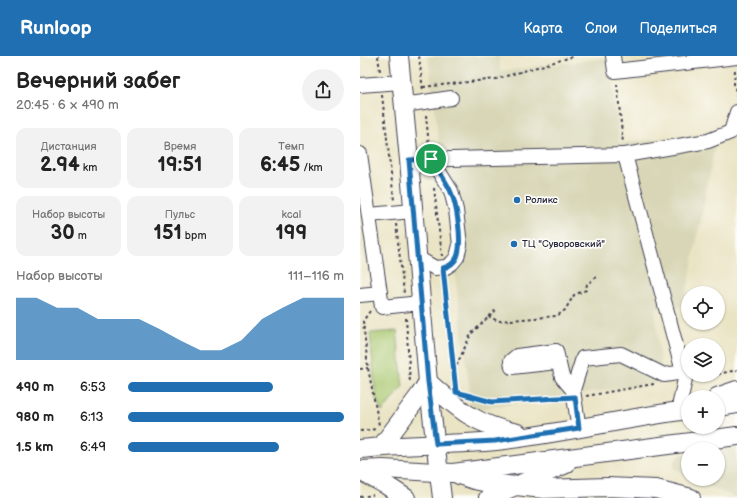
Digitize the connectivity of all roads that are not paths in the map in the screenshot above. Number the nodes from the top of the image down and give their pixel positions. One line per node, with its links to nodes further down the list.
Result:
1 (399, 56): 5 (main road)
2 (613, 56): 4 (lane)
3 (737, 58): 4 (lane)
4 (660, 61)
5 (402, 82): 6 (lane); 8 (main road)
6 (360, 85)
7 (451, 98): 8 (lane)
8 (404, 105): 13 (main road)
9 (737, 112): 11 (lane)
10 (360, 154): 15 (lane)
11 (624, 155): 12 (lane); 21 (lane)
12 (431, 159): 13 (lane); 16 (lane)
13 (409, 160): 14 (main road)
14 (413, 211): 15 (lane); 16 (main road)
15 (367, 224): 17 (lane)
16 (416, 257): 19 (main road)
17 (380, 293): 18 (lane); 19 (lane)
18 (360, 295)
19 (413, 304): 23 (main road)
20 (557, 362): 25 (lane)
21 (681, 365)
22 (681, 376): 25 (lane)
23 (428, 382): 31 (main road); 33 (main road); 34 (main road)
24 (737, 390): 26 (main road)
25 (574, 394): 30 (lane)
26 (725, 394)
27 (737, 404): 28 (main road)
28 (725, 406)
29 (681, 411): 30 (main road)
30 (579, 428): 31 (main road)
31 (533, 436): 33 (main road)
32 (737, 436): 36 (main road)
33 (436, 444): 34 (main road); 38 (main road)
34 (381, 447): 35 (main road)
35 (360, 449)
36 (587, 455): 38 (main road); 39 (main road)
37 (360, 471): 38 (main road); 41 (main road)
38 (446, 472): 39 (main road); 42 (main road)
39 (517, 485): 40 (main road); 43 (main road)
40 (582, 493): 44 (main road)
41 (406, 498)
42 (442, 498)
43 (488, 498)
44 (690, 498)

